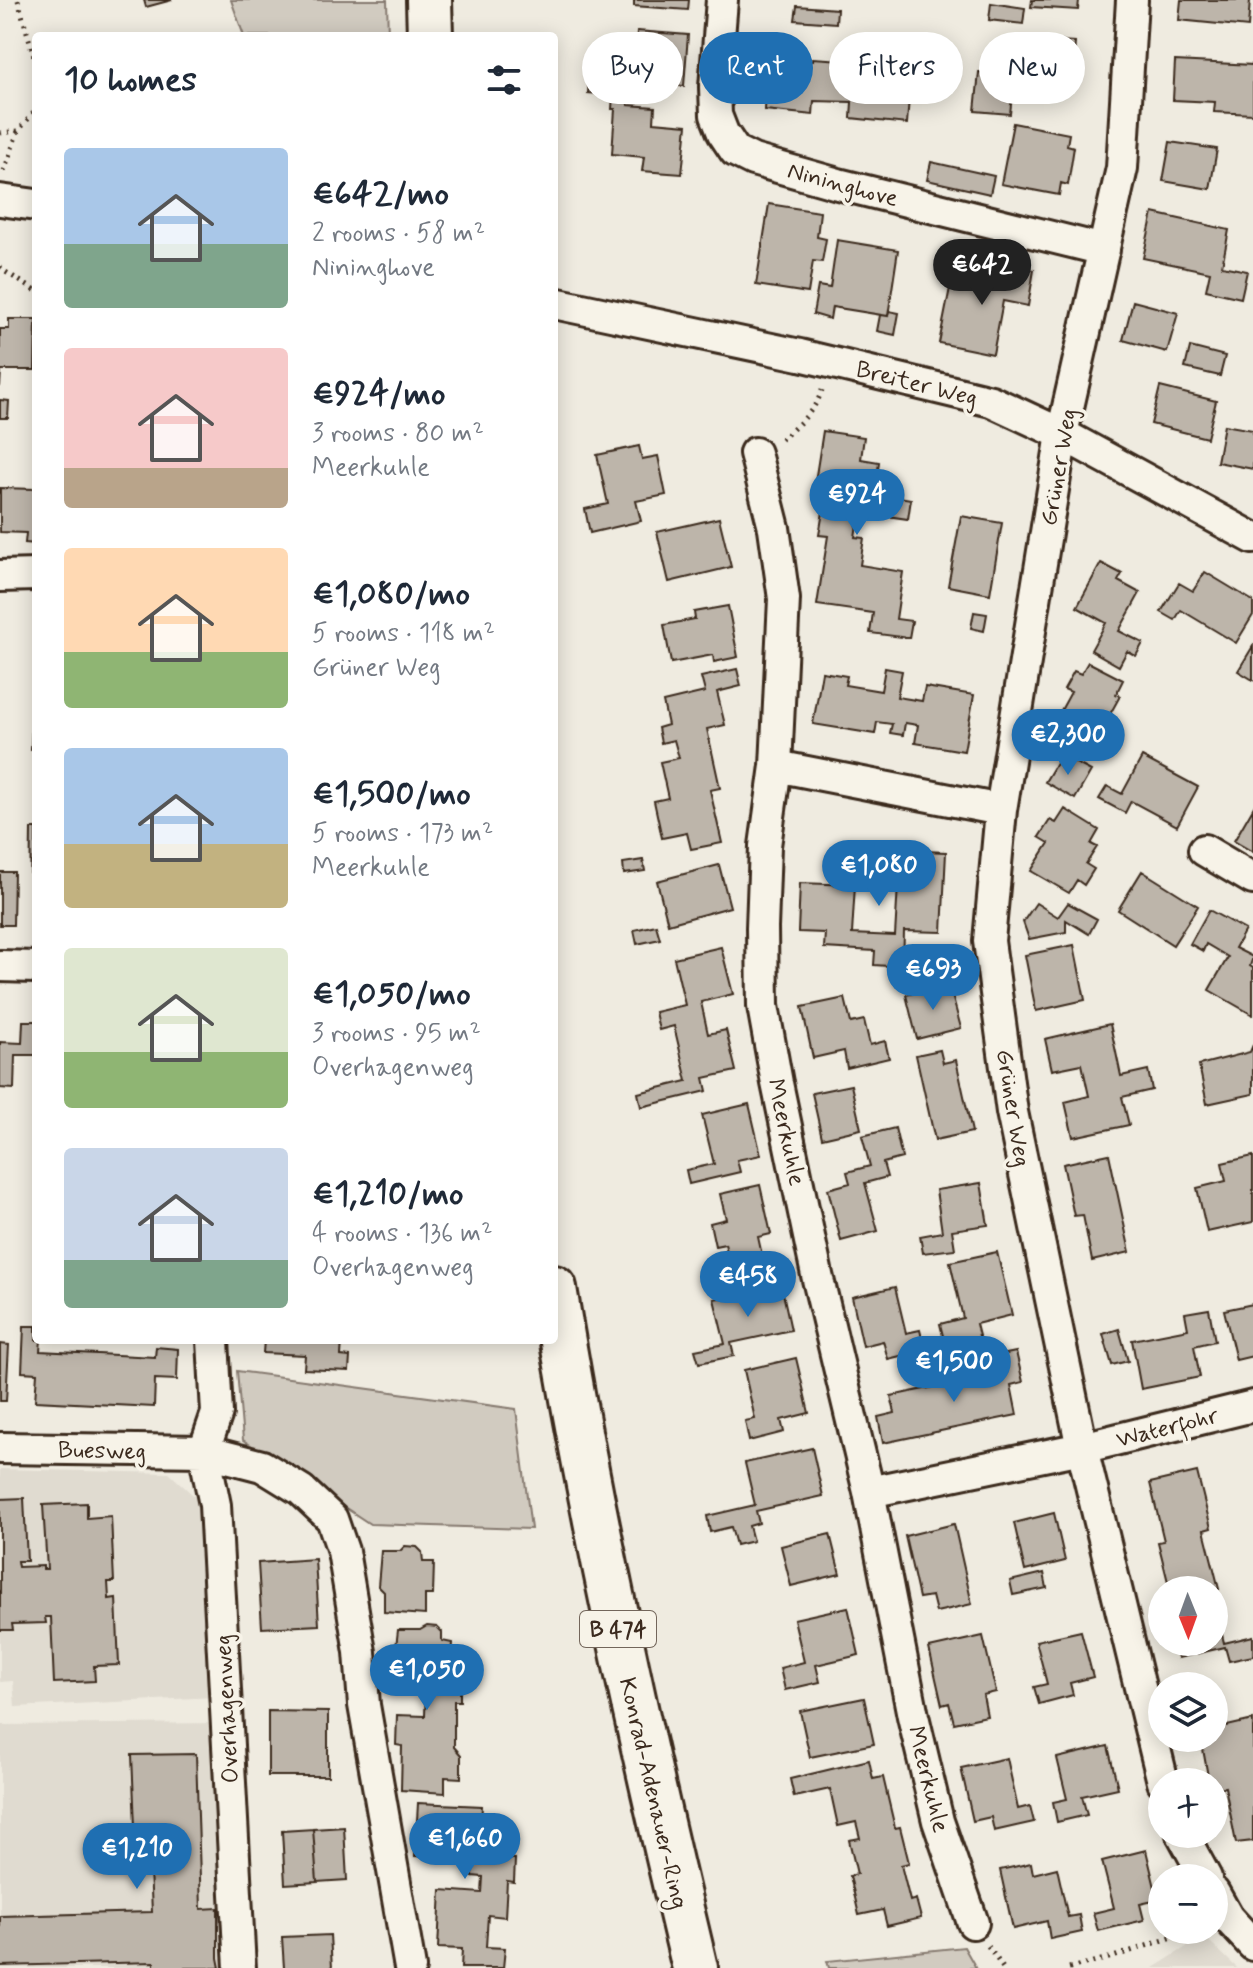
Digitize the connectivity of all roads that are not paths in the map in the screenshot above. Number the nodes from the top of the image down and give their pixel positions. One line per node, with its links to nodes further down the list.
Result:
1 (429, 0): 4 (main road)
2 (722, 0): 7 (street, Nininghove)
3 (1132, 0): 7 (street, Grüner Weg)
4 (430, 32)
5 (0, 200): 6 (street)
6 (32, 204)
7 (1104, 250): 9 (street, Grüner Weg)
8 (558, 304): 9 (street, Breiter Weg)
9 (1062, 434): 11 (street, Breiter Weg); 15 (street, Grüner Weg)
10 (755, 453): 14 (street, Meerkuhle)
11 (1253, 538)
12 (32, 575): 13 (street)
13 (0, 576)
14 (776, 766): 15 (street); 26 (street, Meerkuhle)
15 (1001, 810): 24 (street, Grüner Weg)
16 (1204, 850): 17 (street)
17 (1253, 879)
18 (0, 966): 19 (street)
19 (32, 967)
20 (558, 1311): 33 (main road, Konrad-Adenauer-Ring / B 474)
21 (213, 1344): 25 (street)
22 (1253, 1406): 24 (street, Waterfohr)
23 (0, 1448): 25 (street, Buesweg)
24 (1082, 1448): 26 (street); 27 (street, Grüner Weg)
25 (204, 1451): 31 (street, Overhagenweg); 32 (street)
26 (869, 1492): 29 (street, Meerkuhle)
27 (1160, 1768)
28 (1228, 1918): 30 (street)
29 (973, 1923)
30 (1253, 1945)
31 (240, 1968)
32 (410, 1968)
33 (695, 1968)

